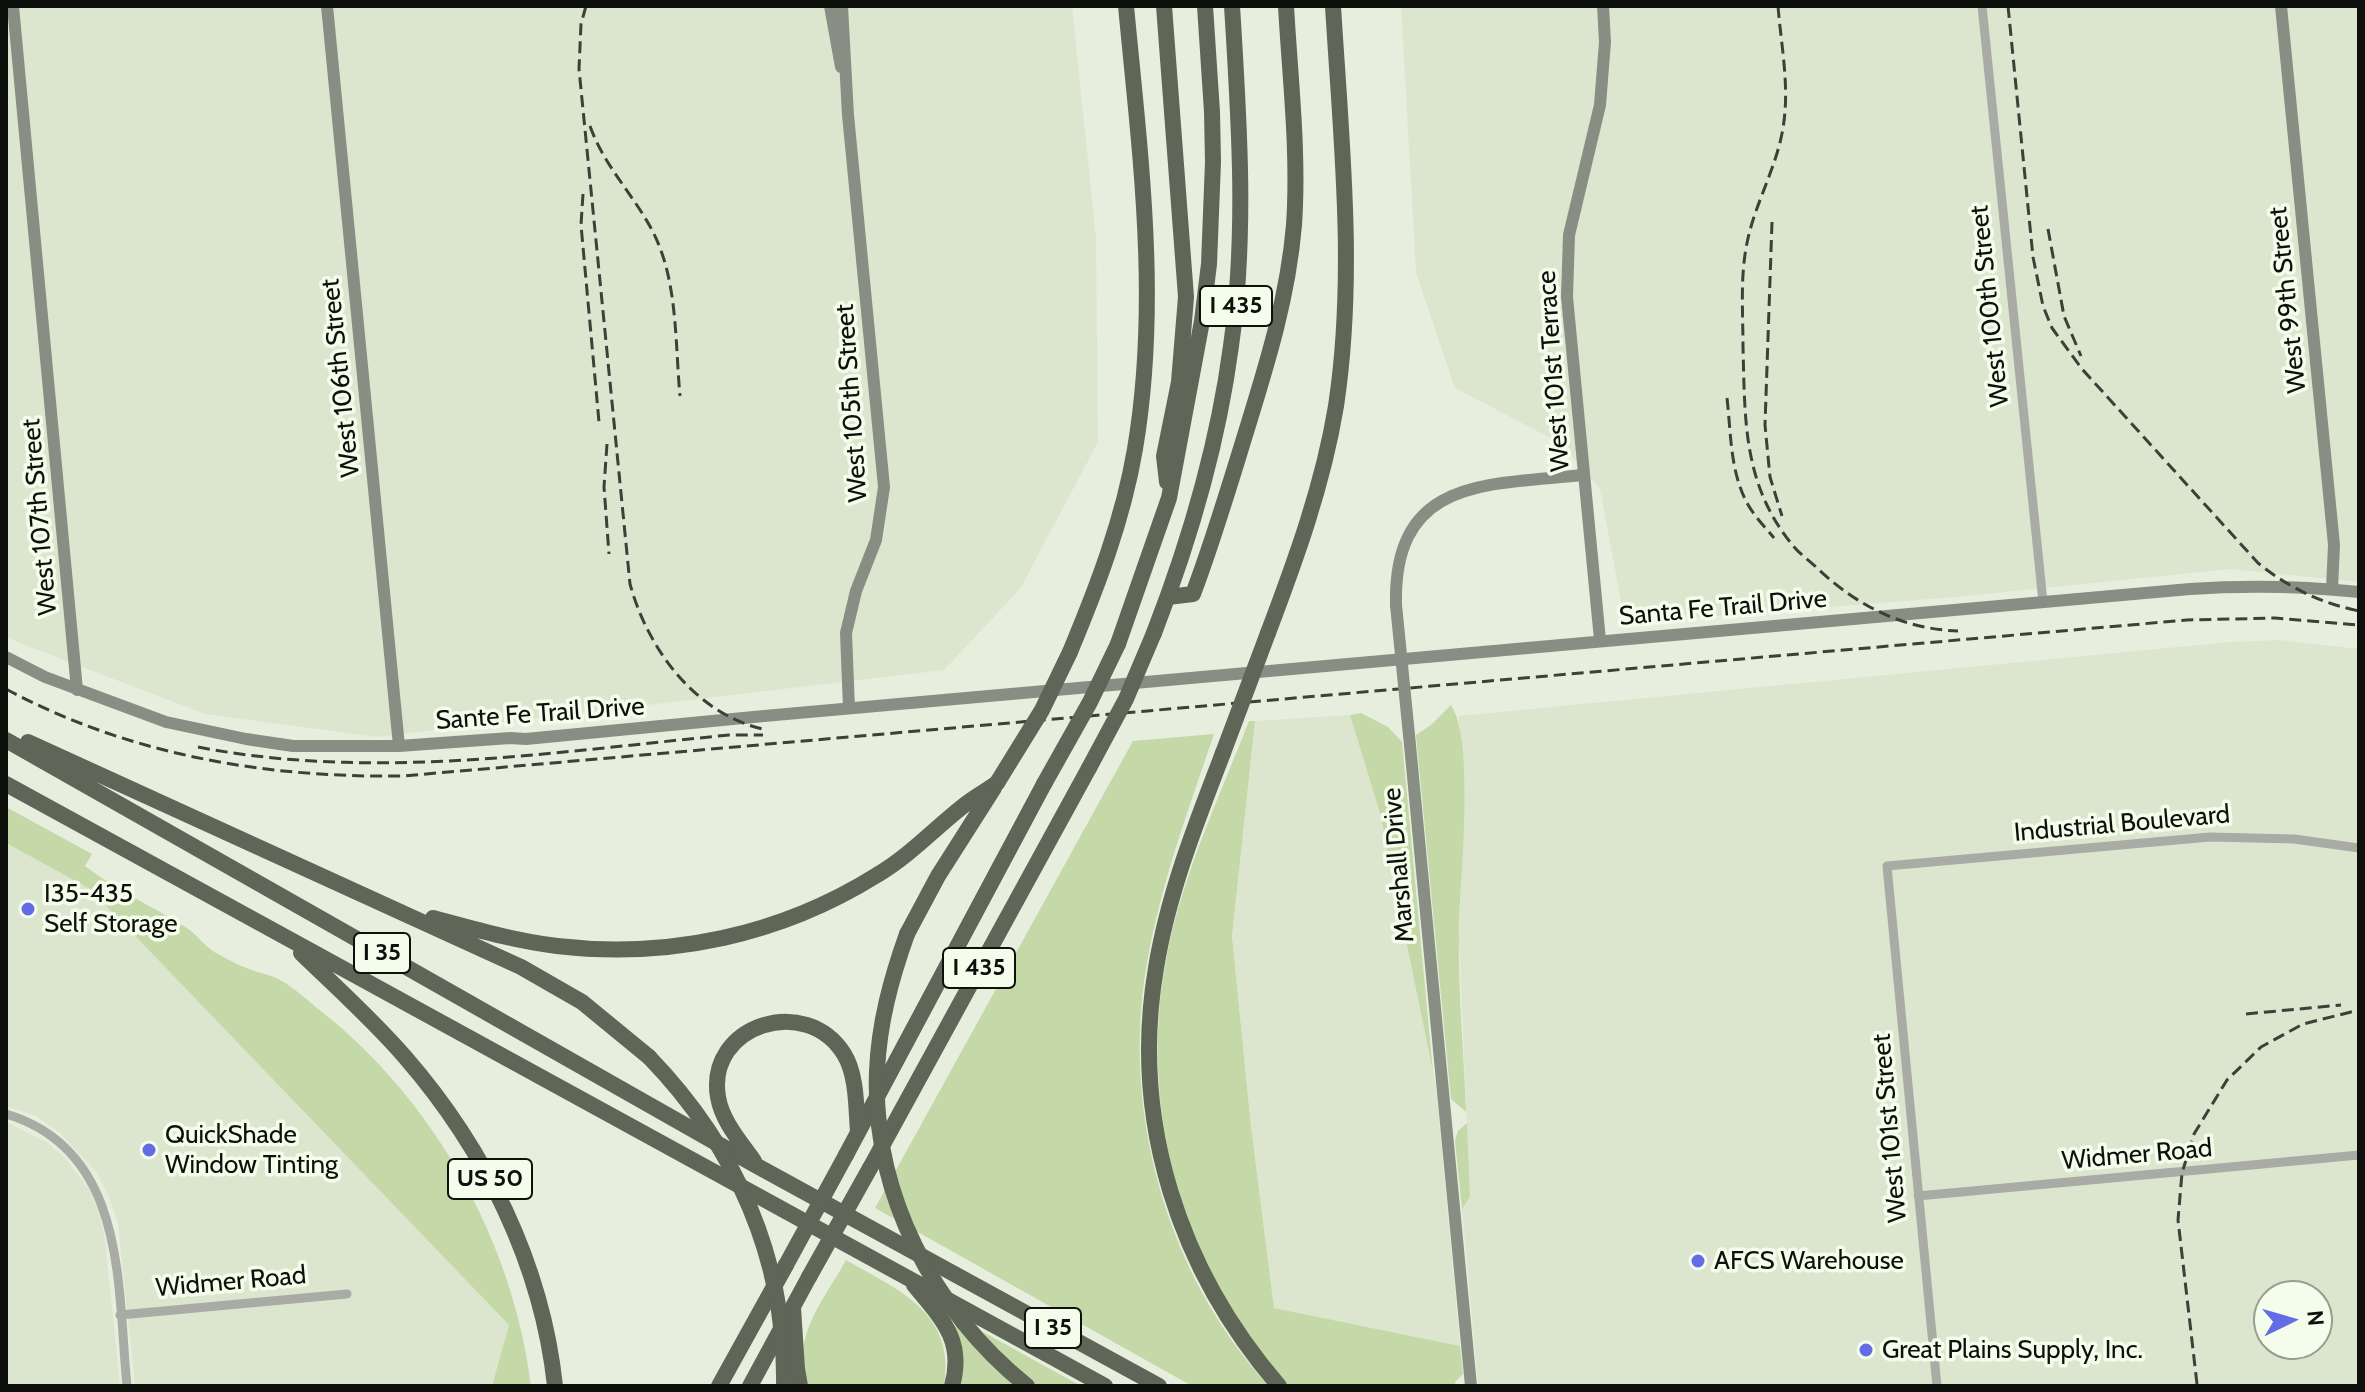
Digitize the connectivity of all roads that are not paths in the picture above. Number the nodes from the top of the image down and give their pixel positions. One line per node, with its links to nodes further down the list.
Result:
1 (13, 6): 24 (main road, West 107th Street)
2 (327, 6): 28 (main road, West 106th Street)
3 (830, 6): 14 (main road, West 105th Street)
4 (842, 6): 14 (main road, West 105th Street)
5 (1126, 6): 29 (highway, bridge)
6 (1164, 6): 16 (highway)
7 (1205, 6): 16 (highway, I 435)
8 (1232, 6): 19 (highway, I 435)
9 (1286, 6): 19 (highway)
10 (1333, 6): 54 (highway, bridge)
11 (1603, 6): 15 (main road, West 101st Terrace)
12 (1982, 6): 20 (street, West 100th Street)
13 (2281, 6): 17 (main road, West 99th Street)
14 (847, 90): 25 (main road, West 105th Street)
15 (1584, 475): 21 (main road, West 101st Terrace); 55 (main road, Marshall Drive, bridge)
16 (1169, 498): 36 (highway, I 435, bridge)
17 (2332, 589): 18 (main road, Santa Fe Trail Drive); 20 (main road, Santa Fe Trail Drive)
18 (2359, 592)
19 (1168, 597): 42 (highway, I 435, bridge)
20 (2043, 602): 21 (main road, Santa Fe Trail Drive)
21 (1600, 640): 23 (main road, Santa Fe Trail Drive)
22 (6, 657): 24 (main road, Sante Fe Trail Drive)
23 (1092, 688): 25 (main road, Sante Fe Trail Drive)
24 (77, 690): 28 (main road, Sante Fe Trail Drive)
25 (849, 708): 28 (main road, Sante Fe Trail Drive)
26 (6, 732): 33 (highway)
27 (6, 740): 38 (highway, I 35)
28 (399, 746)
29 (997, 783): 33 (highway); 51 (highway, bridge)
30 (6, 784): 34 (highway, I 35)
31 (2359, 848): 32 (street, Industrial Boulevard)
32 (1887, 866): 39 (street, West 101st Street)
33 (393, 908): 48 (highway, bridge)
34 (283, 936): 40 (highway, I 35); 45 (highway, US 50)
35 (6, 1114): 43 (street)
36 (858, 1132): 38 (highway); 46 (highway, I 435, bridge)
37 (2359, 1155): 39 (street, Widmer Road)
38 (757, 1166): 53 (highway, I 35)
39 (1918, 1196): 56 (street, West 101st Street)
40 (909, 1279): 50 (highway); 52 (highway, I 35)
41 (347, 1294): 43 (street, Widmer Road)
42 (793, 1307): 47 (highway, I 435); 49 (highway)
43 (120, 1315): 44 (street)
44 (127, 1386)
45 (555, 1386)
46 (719, 1386)
47 (750, 1386)
48 (784, 1386)
49 (800, 1386)
50 (952, 1386)
51 (1027, 1386)
52 (1105, 1386)
53 (1159, 1386)
54 (1279, 1386)
55 (1471, 1386)
56 (1937, 1386)

